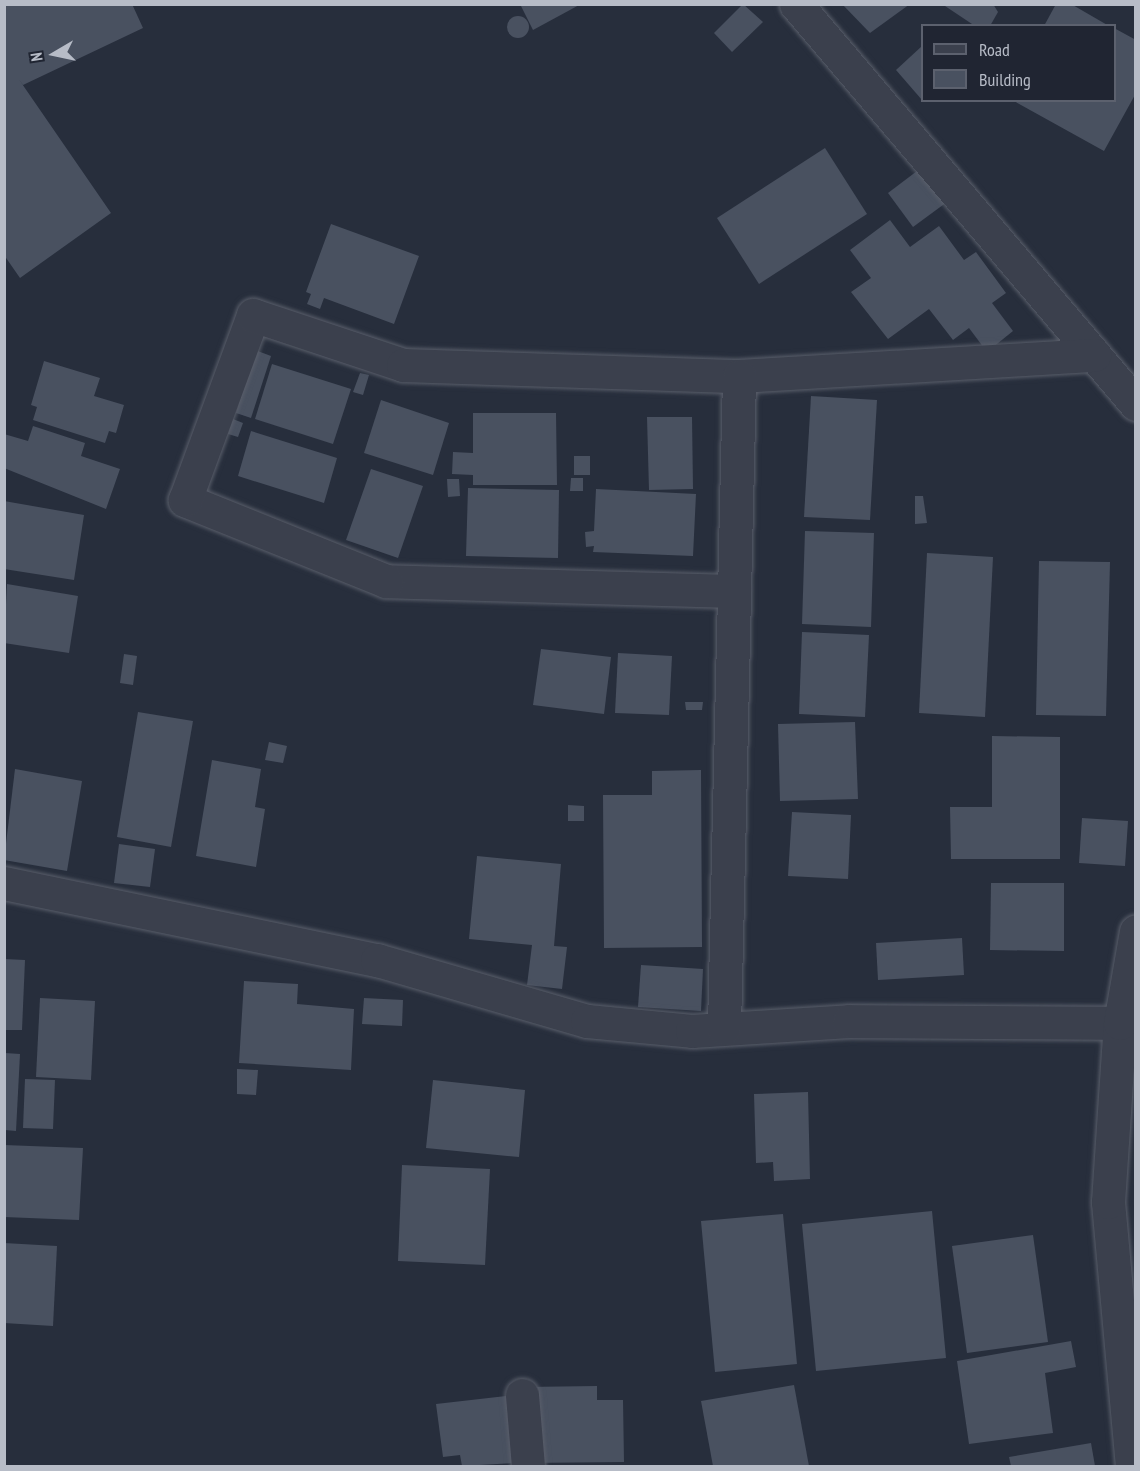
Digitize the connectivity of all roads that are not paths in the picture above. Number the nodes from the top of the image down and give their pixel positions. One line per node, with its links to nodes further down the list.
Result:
1 (796, 4): 2 (street)
2 (1094, 356): 3 (street); 4 (street)
3 (739, 376): 5 (street); 5 (street)
4 (1136, 404)
5 (734, 591): 9 (street)
6 (4, 883): 9 (street)
7 (1136, 931): 8 (street)
8 (1120, 1023): 9 (street); 11 (street)
9 (724, 1028)
10 (522, 1395): 12 (street)
11 (1131, 1428): 13 (street)
12 (528, 1467)
13 (1132, 1467)

